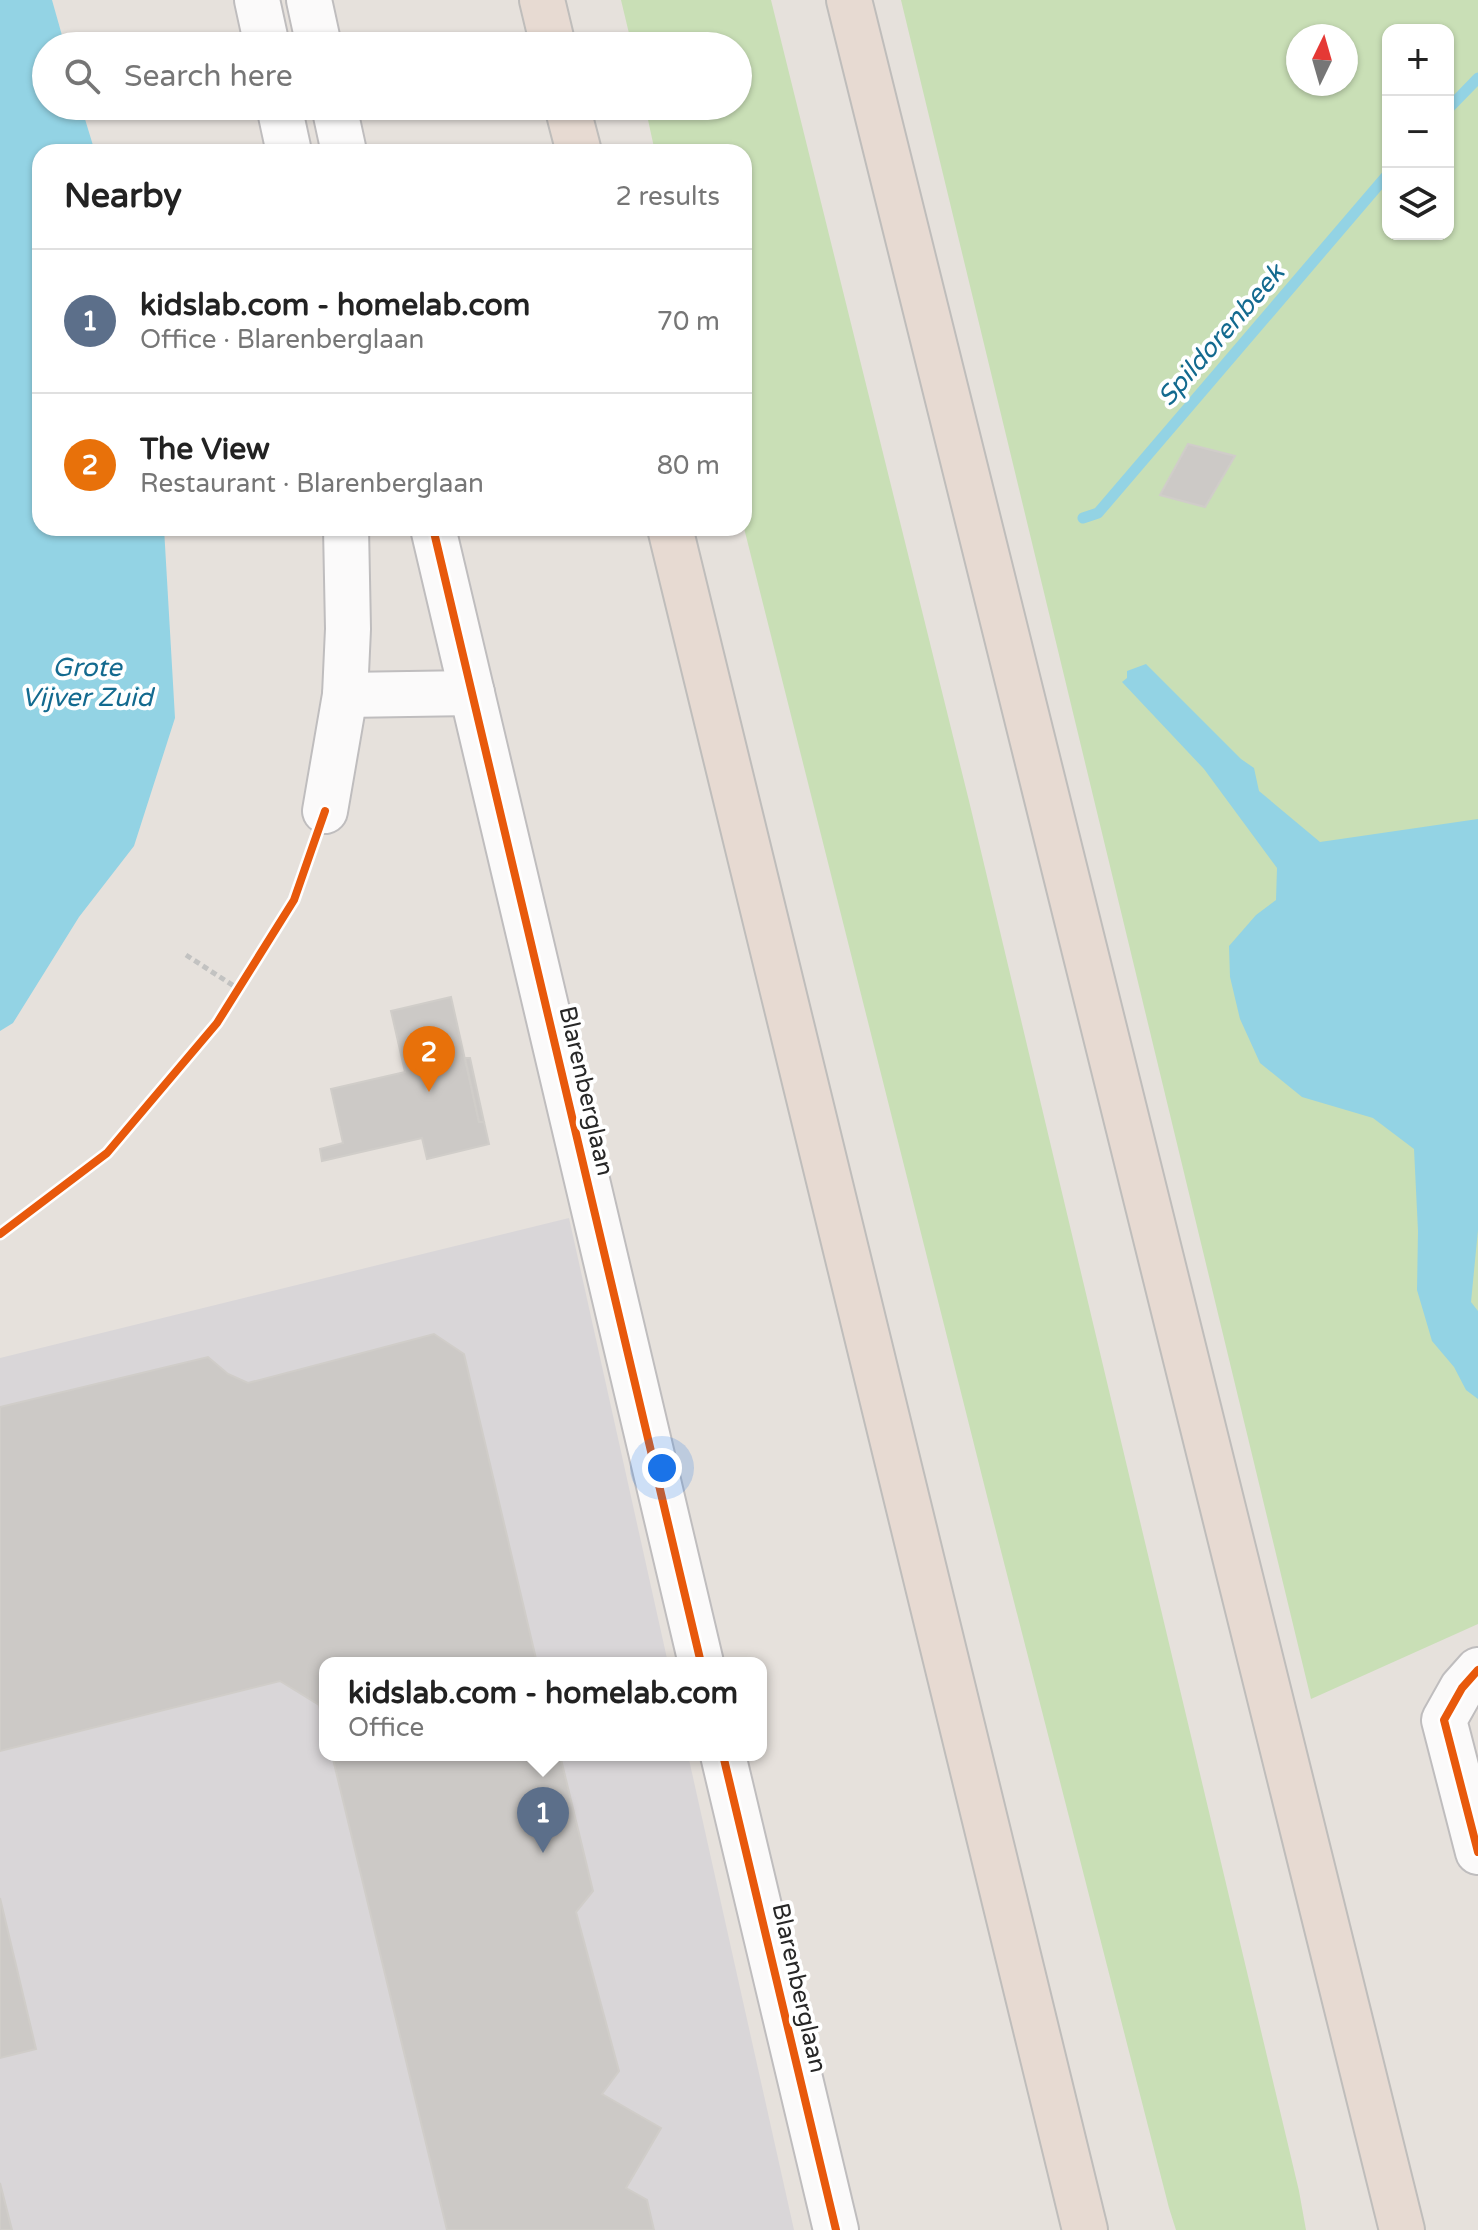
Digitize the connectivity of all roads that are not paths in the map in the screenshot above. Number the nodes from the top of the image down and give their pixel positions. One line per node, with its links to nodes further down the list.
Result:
1 (257, 0): 5 (street)
2 (309, 0): 6 (street)
3 (542, 0): 7 (highway)
4 (849, 0): 26 (highway)
5 (264, 32)
6 (316, 32)
7 (550, 32)
8 (282, 120): 11 (street)
9 (337, 120): 12 (street)
10 (571, 120): 13 (highway)
11 (287, 144)
12 (342, 144)
13 (577, 144)
14 (346, 536): 18 (street)
15 (435, 536): 17 (street, Blarenberglaan)
16 (672, 536): 25 (highway)
17 (472, 693): 18 (street); 20 (street, Blarenberglaan)
18 (345, 695): 19 (street)
19 (325, 811)
20 (700, 1657)
21 (1478, 1670): 23 (street)
22 (724, 1761): 24 (street, Blarenberglaan)
23 (1478, 1852)
24 (836, 2230)
25 (1085, 2230)
26 (1402, 2230)

